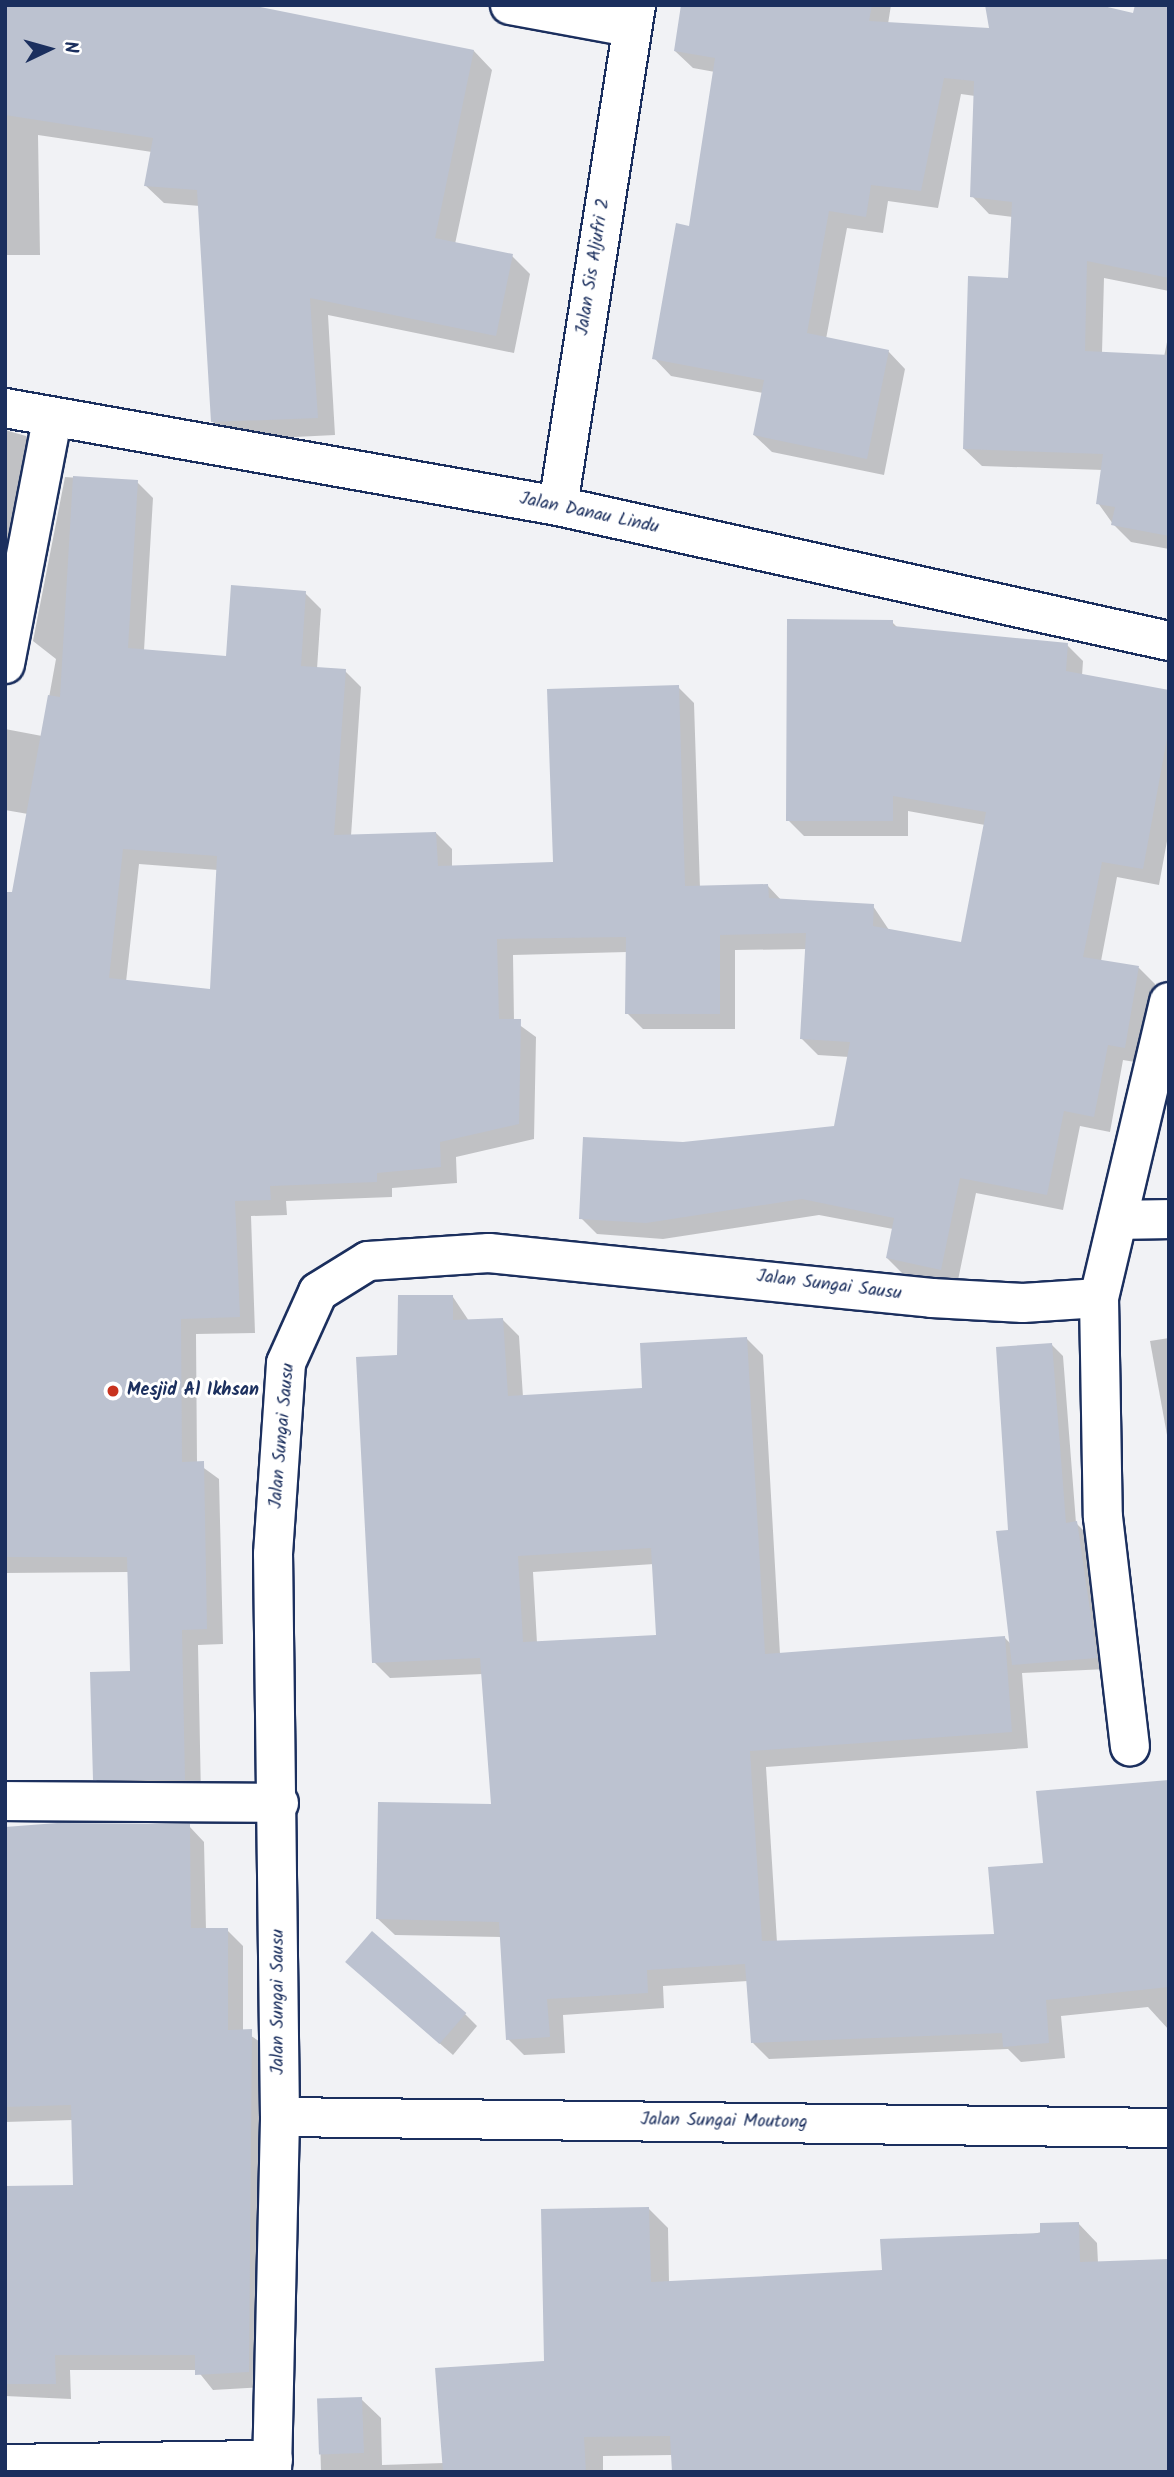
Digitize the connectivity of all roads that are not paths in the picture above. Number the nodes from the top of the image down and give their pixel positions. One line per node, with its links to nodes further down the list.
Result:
1 (510, 5): 2 (street, Jalan Sis Aljufri 2)
2 (633, 16): 5 (street, Jalan Sis Aljufri 2)
3 (5, 408): 4 (street, Jalan Danau Lindu)
4 (52, 420): 5 (street, Jalan Danau Lindu); 7 (street)
5 (558, 506): 6 (street, Jalan Danau Lindu)
6 (1169, 640)
7 (5, 664)
8 (1169, 1002): 10 (street)
9 (1169, 1219): 10 (street)
10 (1118, 1220): 11 (street)
11 (1098, 1298): 12 (street); 14 (street, Jalan Sungai Sausu)
12 (1130, 1746)
13 (5, 1801): 14 (street)
14 (279, 1803): 15 (street, Jalan Sungai Sausu)
15 (280, 2116): 16 (street, Jalan Sungai Moutong); 18 (street, Jalan Sungai Sausu)
16 (1169, 2128)
17 (5, 2464): 18 (street)
18 (273, 2466)

